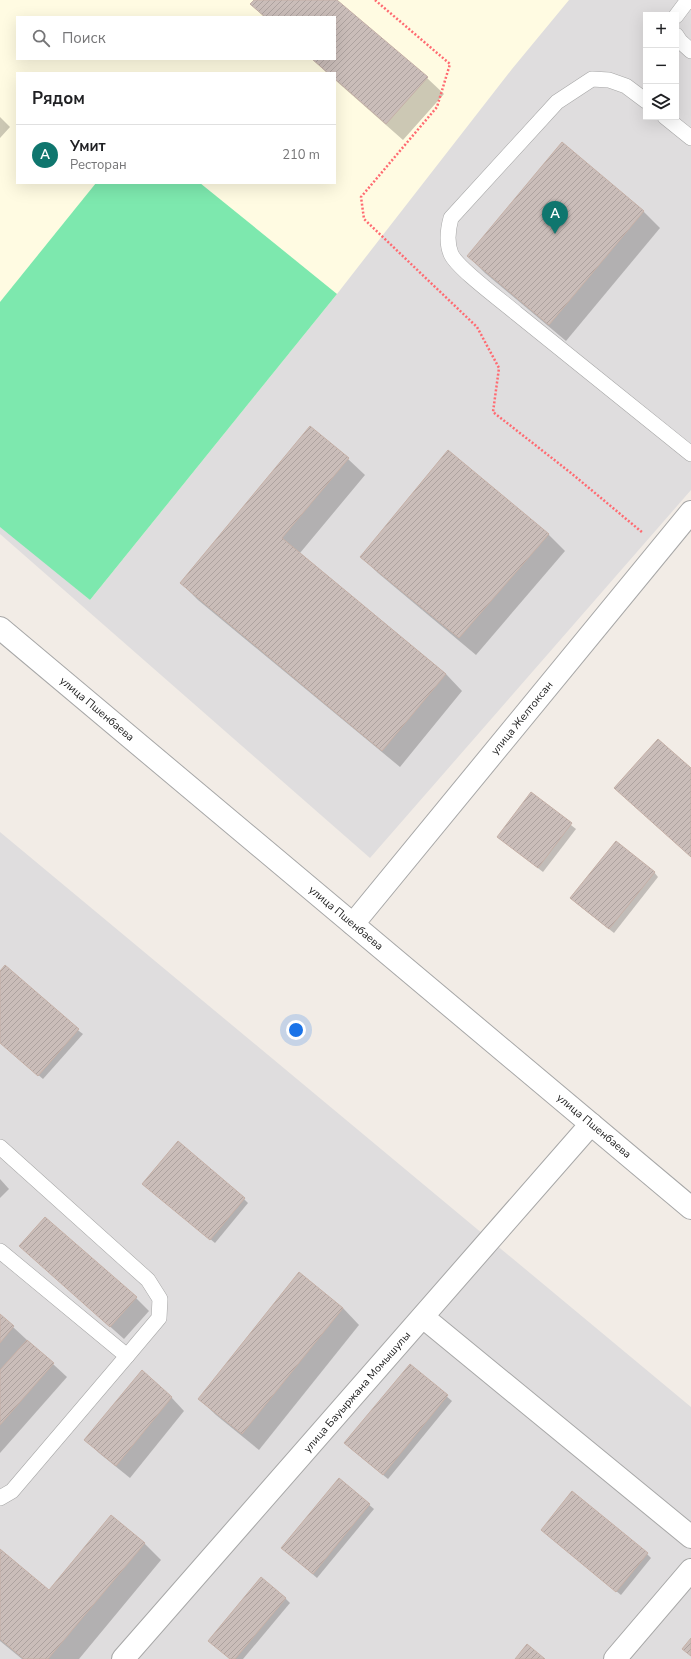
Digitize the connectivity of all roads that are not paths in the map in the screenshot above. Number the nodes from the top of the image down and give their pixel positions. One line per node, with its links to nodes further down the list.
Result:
1 (688, 0): 2 (lane)
2 (679, 12)
3 (679, 40): 4 (lane)
4 (691, 51)
5 (643, 99): 8 (lane)
6 (669, 120): 7 (lane)
7 (691, 138)
8 (691, 454)
9 (691, 512): 11 (street, улица Желтоксан)
10 (2, 633): 11 (street, улица Пшенбаева)
11 (353, 924): 12 (street, улица Пшенбаева)
12 (591, 1124): 14 (street, улица Пшенбаева); 16 (street, улица Бауыржана Момышулы)
13 (0, 1148): 17 (lane)
14 (691, 1208)
15 (0, 1251): 17 (lane)
16 (423, 1317): 19 (street); 21 (street, улица Бауыржана Момышулы)
17 (127, 1356): 18 (lane)
18 (0, 1498)
19 (691, 1537)
20 (691, 1570): 22 (street)
21 (123, 1659)
22 (614, 1659)

